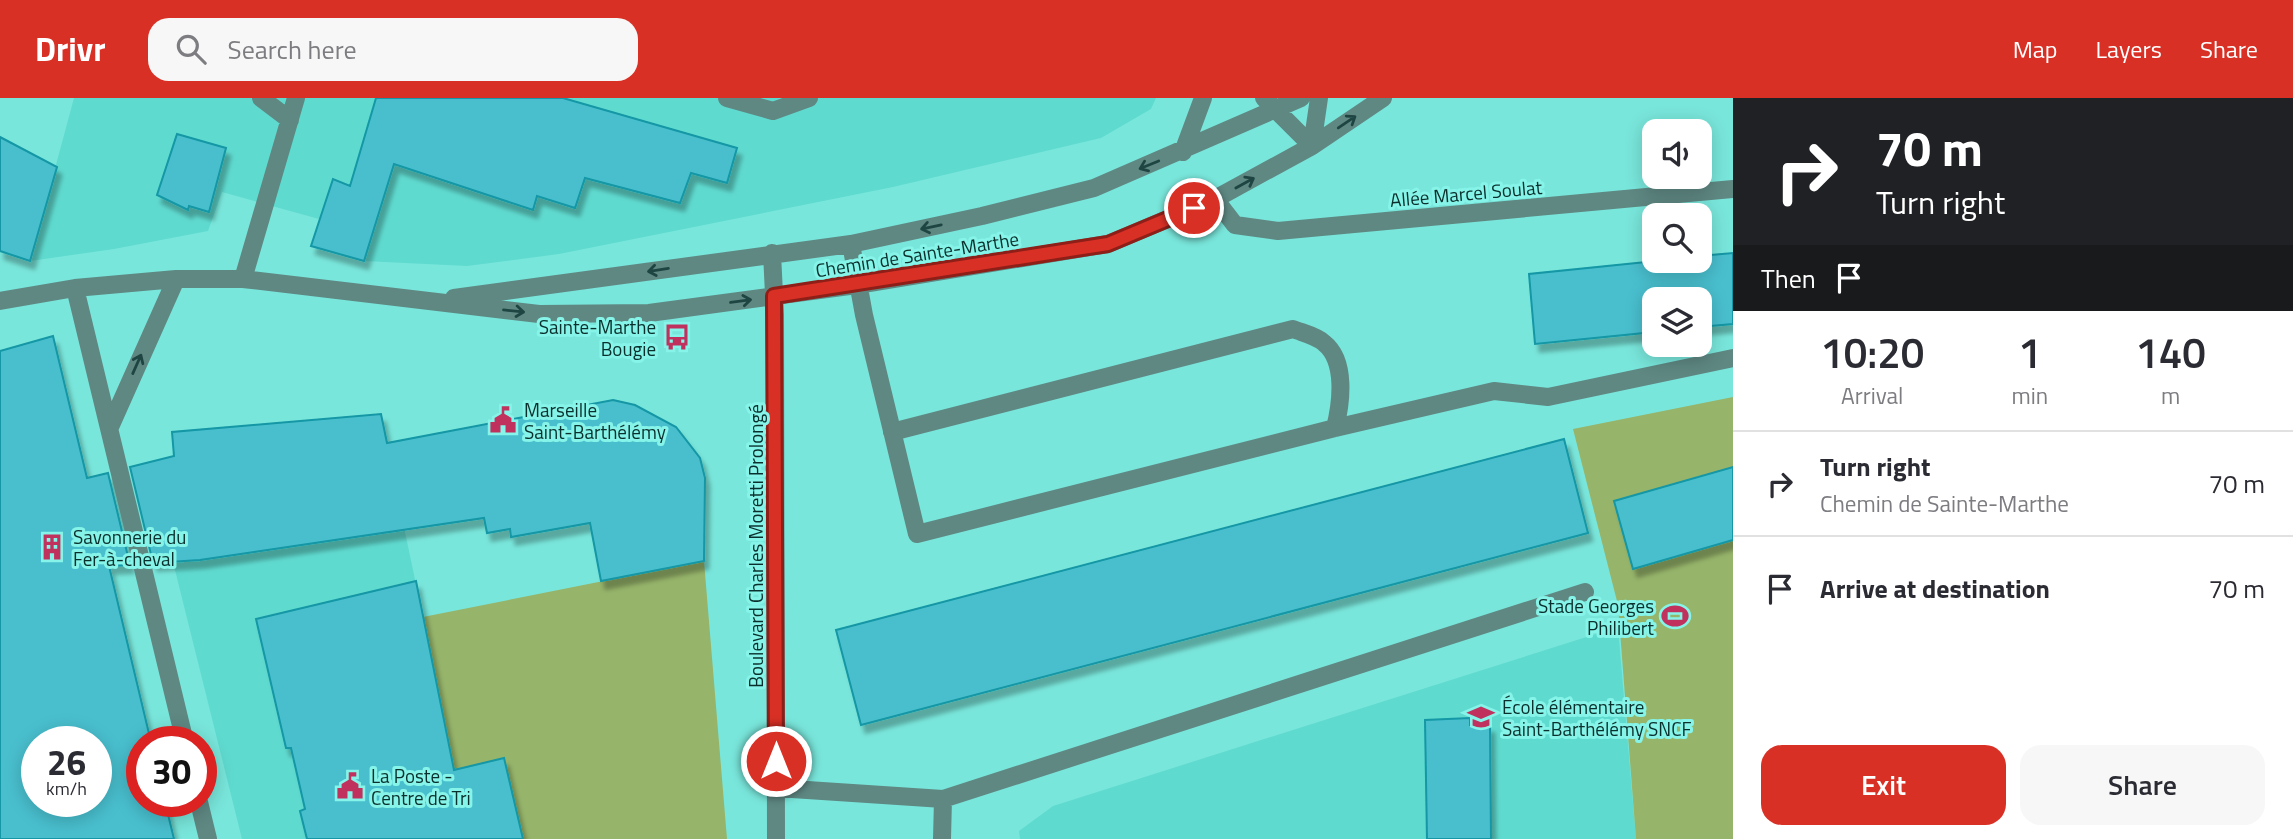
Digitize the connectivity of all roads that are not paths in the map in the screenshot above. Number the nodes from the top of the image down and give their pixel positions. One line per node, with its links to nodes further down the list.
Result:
1 (261, 98): 10 (street)
2 (296, 98): 10 (street)
3 (727, 98): 4 (street)
4 (809, 98)
5 (1203, 98): 12 (street)
6 (1301, 98): 9 (street, Chemin de Sainte-Marthe)
7 (1319, 98): 11 (street)
8 (1383, 98): 11 (street, Chemin de Sainte-Marthe, one-way to 8)
9 (1269, 104): 11 (street); 12 (street, Chemin de Sainte-Marthe)
10 (290, 120): 18 (street)
11 (1312, 146): 14 (street, Chemin de Sainte-Marthe, one-way to 11)
12 (1182, 152): 15 (street, Chemin de Sainte-Marthe, one-way to 15)
13 (1733, 189): 14 (street, Allée Marcel Soulat)
14 (1216, 199): 19 (street, Chemin de Sainte-Marthe)
15 (851, 244): 16 (street, Chemin de Sainte-Marthe); 19 (street)
16 (772, 253): 21 (street, Boulevard Charles Moretti Prolongé); 23 (street, Chemin de Sainte-Marthe, one-way to 23)
17 (176, 279): 18 (street, Chemin de Sainte-Marthe); 20 (street, Chemin de Sainte-Marthe); 25 (street, one-way to 17)
18 (243, 279): 23 (street, Chemin de Sainte-Marthe)
19 (857, 285): 21 (street, Chemin de Sainte-Marthe); 27 (street)
20 (75, 288): 22 (street, Chemin de Sainte-Marthe); 25 (street)
21 (774, 296): 23 (street, Chemin de Sainte-Marthe, one-way to 21); 30 (street, Boulevard Charles Moretti Prolongé)
22 (0, 301)
23 (422, 301)
24 (1733, 358): 26 (street)
25 (110, 427): 29 (street)
26 (1335, 428): 27 (street); 27 (street)
27 (892, 432)
28 (1586, 592): 31 (street)
29 (181, 726)
30 (776, 788): 31 (street); 34 (street, Boulevard Charles Moretti Prolongé)
31 (943, 799): 35 (street)
32 (203, 817): 33 (street)
33 (208, 839)
34 (776, 839)
35 (942, 839)

